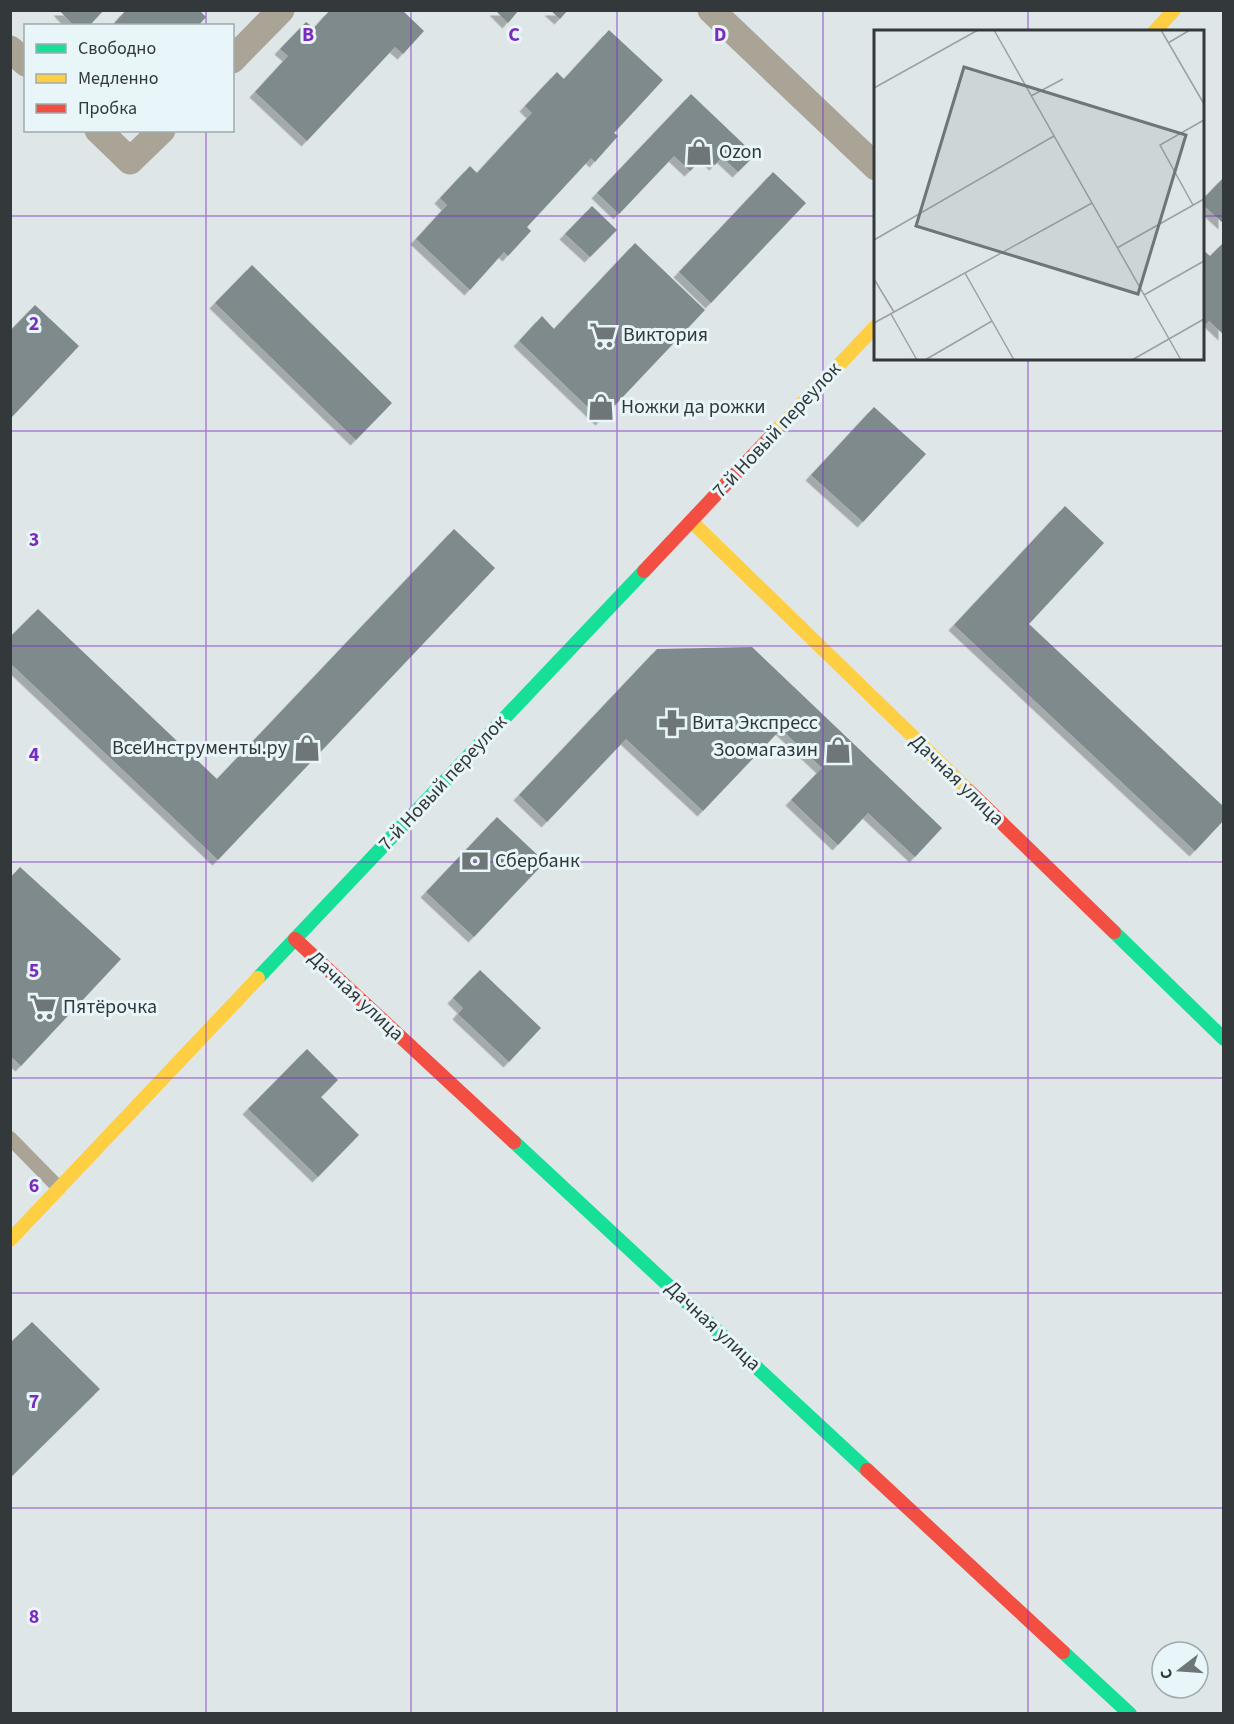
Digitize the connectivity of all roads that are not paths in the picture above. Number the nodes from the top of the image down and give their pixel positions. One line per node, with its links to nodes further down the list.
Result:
1 (280, 10): 6 (street)
2 (711, 10): 10 (street)
3 (1174, 10): 4 (street)
4 (1156, 30)
5 (10, 49): 7 (street)
6 (234, 58)
7 (24, 61)
8 (100, 132): 9 (street)
9 (160, 132)
10 (874, 166)
11 (874, 328): 12 (street, 7-й Новый переулок)
12 (691, 521): 13 (street, 7-й Новый переулок); 14 (street, Дачная улица)
13 (295, 939): 16 (street, 7-й Новый переулок); 18 (street, Дачная улица)
14 (1224, 1039)
15 (10, 1138): 16 (lane)
16 (59, 1188): 17 (street, 7-й Новый переулок)
17 (10, 1240)
18 (1130, 1713)

